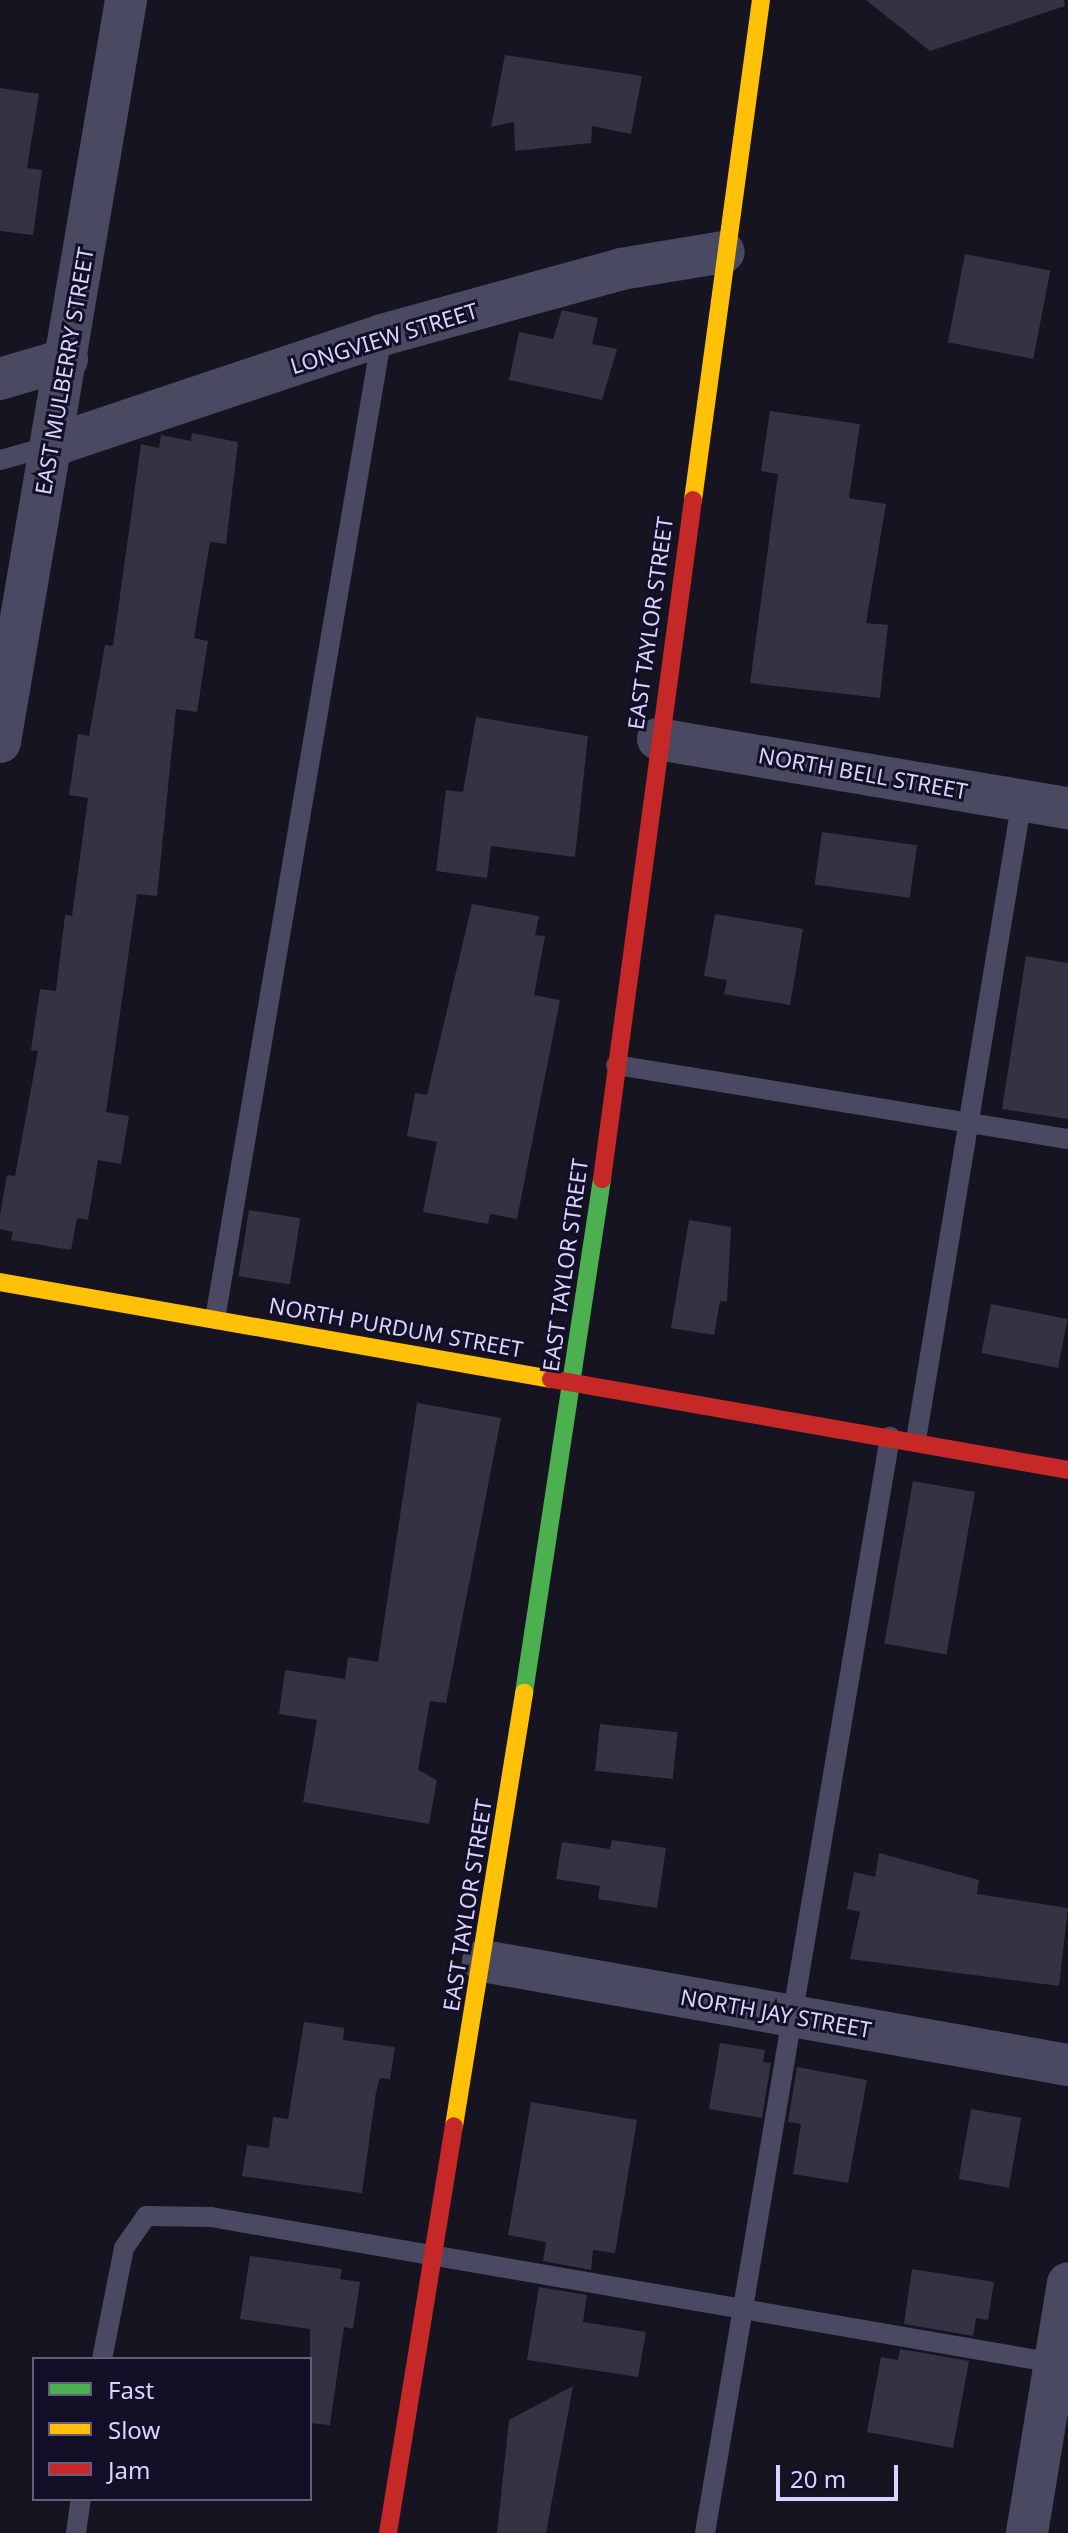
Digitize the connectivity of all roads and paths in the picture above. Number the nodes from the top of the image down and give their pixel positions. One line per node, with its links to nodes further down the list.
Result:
1 (126, 0): 5 (street, EAST MULBERRY STREET)
2 (761, 0): 3 (street, EAST TAYLOR STREET)
3 (724, 252): 4 (street, LONGVIEW STREET); 9 (street, EAST TAYLOR STREET)
4 (382, 335): 7 (street, LONGVIEW STREET); 17 (lane)
5 (67, 359): 6 (street); 7 (street, EAST MULBERRY STREET)
6 (0, 379)
7 (51, 446): 8 (lane); 10 (street, EAST MULBERRY STREET)
8 (0, 460)
9 (658, 739): 11 (street, NORTH BELL STREET); 13 (street, EAST TAYLOR STREET)
10 (0, 742)
11 (1022, 800): 12 (street, NORTH BELL STREET); 14 (lane)
12 (1068, 808)
13 (616, 1065): 14 (lane); 18 (street, EAST TAYLOR STREET)
14 (973, 1122): 15 (lane); 20 (lane)
15 (1068, 1139)
16 (0, 1282): 17 (street, NORTH PURDUM STREET)
17 (215, 1319): 18 (street, NORTH PURDUM STREET)
18 (574, 1383): 19 (street, NORTH PURDUM STREET); 22 (street, EAST TAYLOR STREET)
19 (891, 1436): 20 (street, NORTH PURDUM STREET); 23 (lane)
20 (916, 1440): 21 (street, NORTH PURDUM STREET)
21 (1068, 1470)
22 (483, 1961): 23 (street, NORTH JAY STREET); 25 (street, EAST TAYLOR STREET)
23 (791, 2016): 24 (street, NORTH JAY STREET); 27 (lane)
24 (1068, 2065)
25 (434, 2256): 27 (lane); 28 (lane); 32 (street, EAST TAYLOR STREET)
26 (1068, 2283): 29 (street)
27 (745, 2309): 29 (lane); 33 (lane)
28 (102, 2357)
29 (1061, 2364): 34 (street)
30 (81, 2501): 31 (lane)
31 (76, 2533)
32 (388, 2533)
33 (705, 2533)
34 (1027, 2533)

